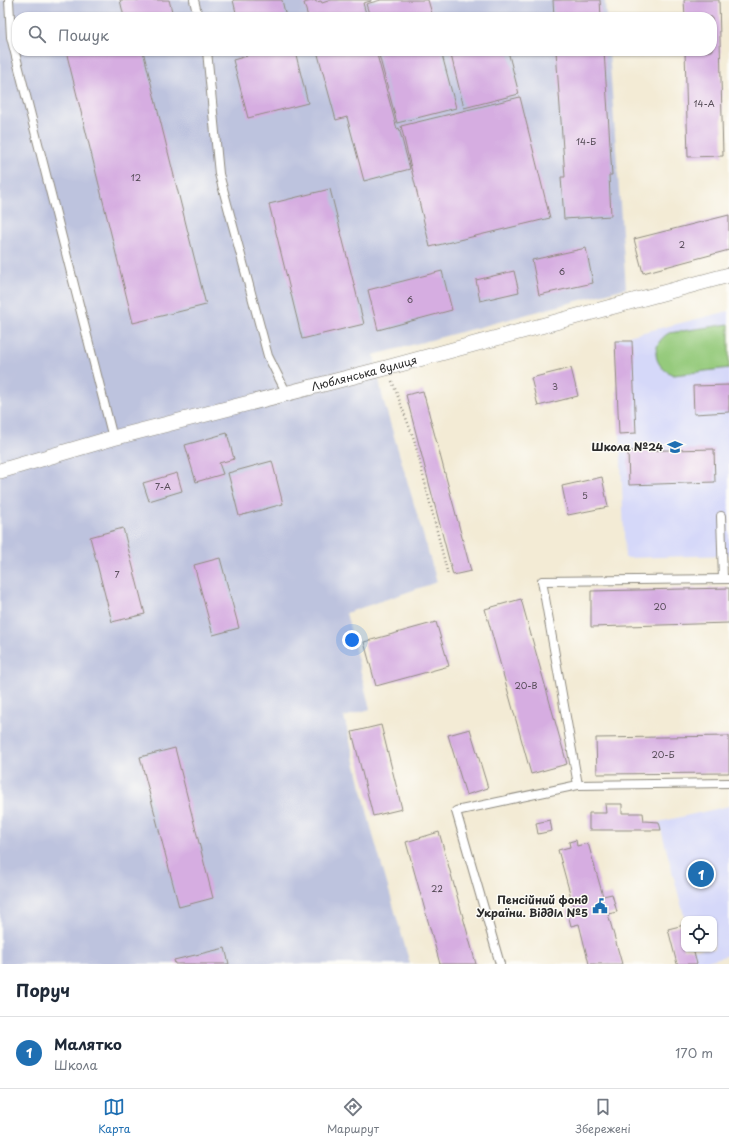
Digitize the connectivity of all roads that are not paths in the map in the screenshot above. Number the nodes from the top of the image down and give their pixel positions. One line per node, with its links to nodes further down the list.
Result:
1 (9, 0): 4 (lane)
2 (194, 0): 3 (lane)
3 (197, 12)
4 (12, 41)
5 (16, 56): 9 (lane)
6 (207, 56): 8 (lane)
7 (729, 275): 8 (street, Люблянська вулиця)
8 (287, 394): 9 (street, Люблянська вулиця)
9 (113, 438): 10 (street, Люблянська вулиця)
10 (0, 471)
11 (721, 516): 12 (lane)
12 (726, 579): 14 (lane)
13 (729, 783): 14 (lane)
14 (578, 785): 15 (lane)
15 (500, 964)

